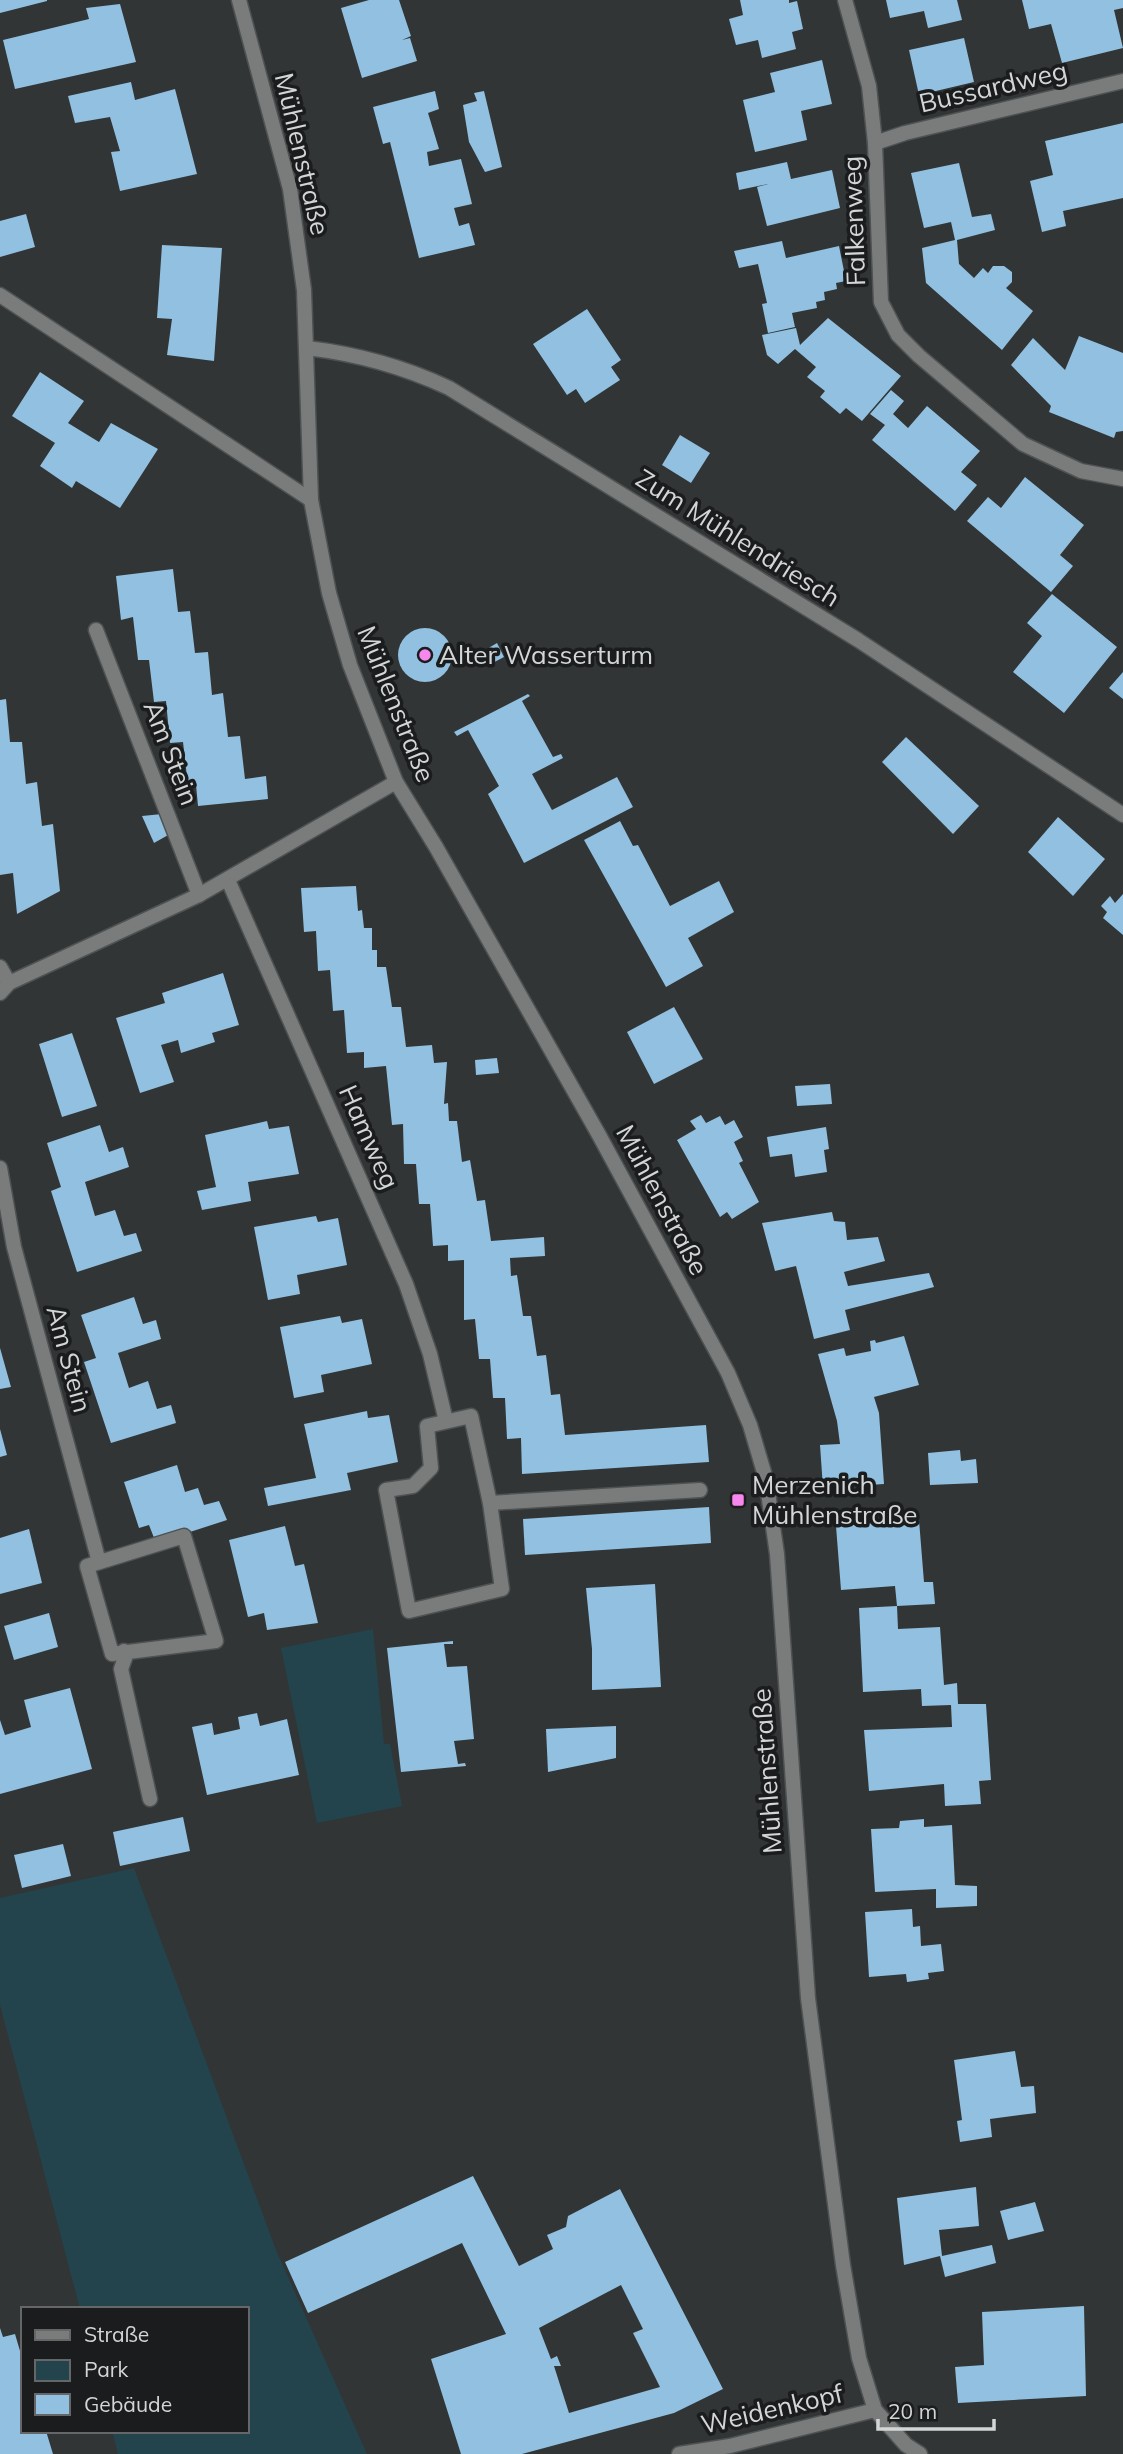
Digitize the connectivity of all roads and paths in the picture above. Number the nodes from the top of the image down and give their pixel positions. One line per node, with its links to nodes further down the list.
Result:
1 (239, 0): 6 (street, Mühlenstraße)
2 (845, 0): 4 (street, Falkenweg)
3 (1123, 81): 4 (street, Bussardweg)
4 (875, 143): 7 (street, Falkenweg)
5 (0, 295): 8 (street)
6 (307, 348): 8 (street, Mühlenstraße); 11 (street, Zum Mühlendriesch)
7 (1123, 479)
8 (310, 500): 10 (street, Mühlenstraße)
9 (96, 629): 13 (street, Am Stein)
10 (396, 782): 12 (street); 23 (street, Mühlenstraße)
11 (1123, 815)
12 (228, 880): 13 (street); 17 (street, Hamweg)
13 (199, 895): 15 (street)
14 (0, 967): 15 (street)
15 (4, 988)
16 (0, 1168): 20 (street, Am Stein)
17 (446, 1421): 19 (street); 19 (street)
18 (700, 1490): 19 (street)
19 (491, 1503)
20 (99, 1562): 21 (street, Am Stein); 21 (street)
21 (124, 1651): 22 (street)
22 (150, 1800)
23 (875, 2410): 24 (street, Weidenkopf); 25 (street, Mühlenstraße)
24 (679, 2454)
25 (920, 2454)

